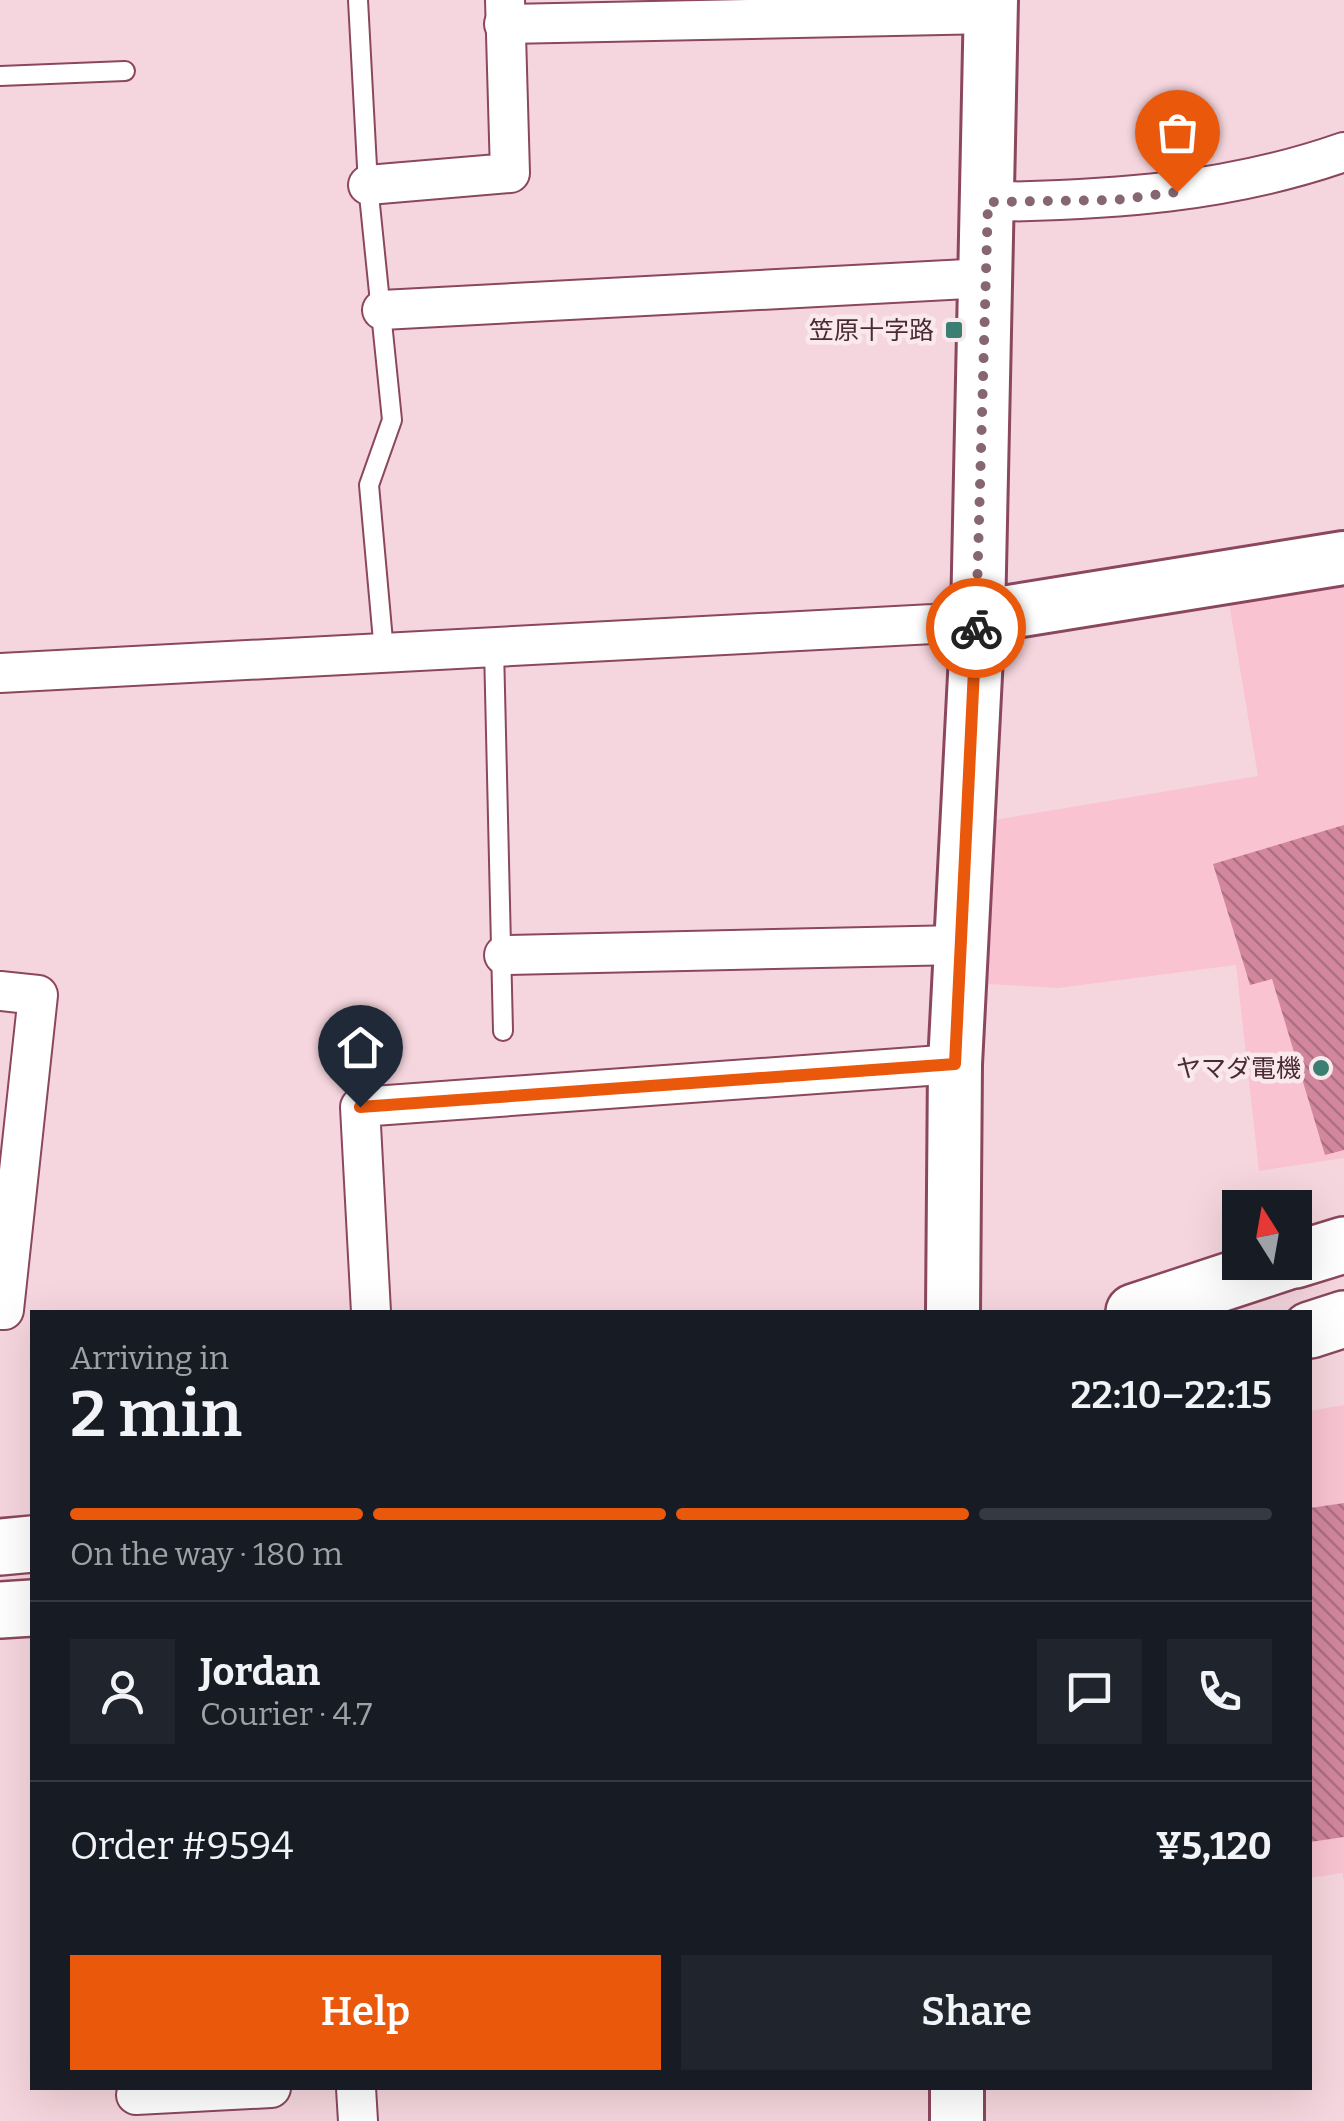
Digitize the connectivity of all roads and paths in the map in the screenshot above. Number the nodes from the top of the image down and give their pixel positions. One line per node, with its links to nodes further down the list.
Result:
1 (358, 0): 7 (lane)
2 (991, 7): 3 (street); 8 (street)
3 (504, 12): 7 (street)
4 (125, 71): 5 (lane)
5 (0, 76)
6 (1344, 152): 8 (street)
7 (368, 185): 10 (lane)
8 (988, 202): 9 (street)
9 (986, 278): 10 (street); 12 (street)
10 (382, 310): 14 (lane)
11 (1344, 558): 12 (street)
12 (978, 617): 13 (street); 16 (street)
13 (494, 648): 14 (street); 17 (lane)
14 (384, 652): 15 (street)
15 (0, 673)
16 (960, 945): 17 (street); 20 (street)
17 (504, 955): 19 (lane)
18 (0, 991): 24 (street)
19 (503, 1032)
20 (955, 1064): 25 (street); 26 (street)
21 (1344, 1245): 22 (highway)
22 (1312, 1255)
23 (1231, 1280): 27 (highway)
24 (0, 1310)
25 (371, 1310)
26 (953, 1310)
27 (1140, 1310)
28 (1344, 1319): 29 (highway)
29 (1312, 1329)
30 (30, 1544): 31 (highway)
31 (0, 1547)
32 (30, 1608): 33 (highway)
33 (0, 1610)
34 (232, 2090): 37 (street)
35 (356, 2090): 38 (street)
36 (957, 2090): 39 (street)
37 (136, 2095)
38 (358, 2121)
39 (957, 2121)

